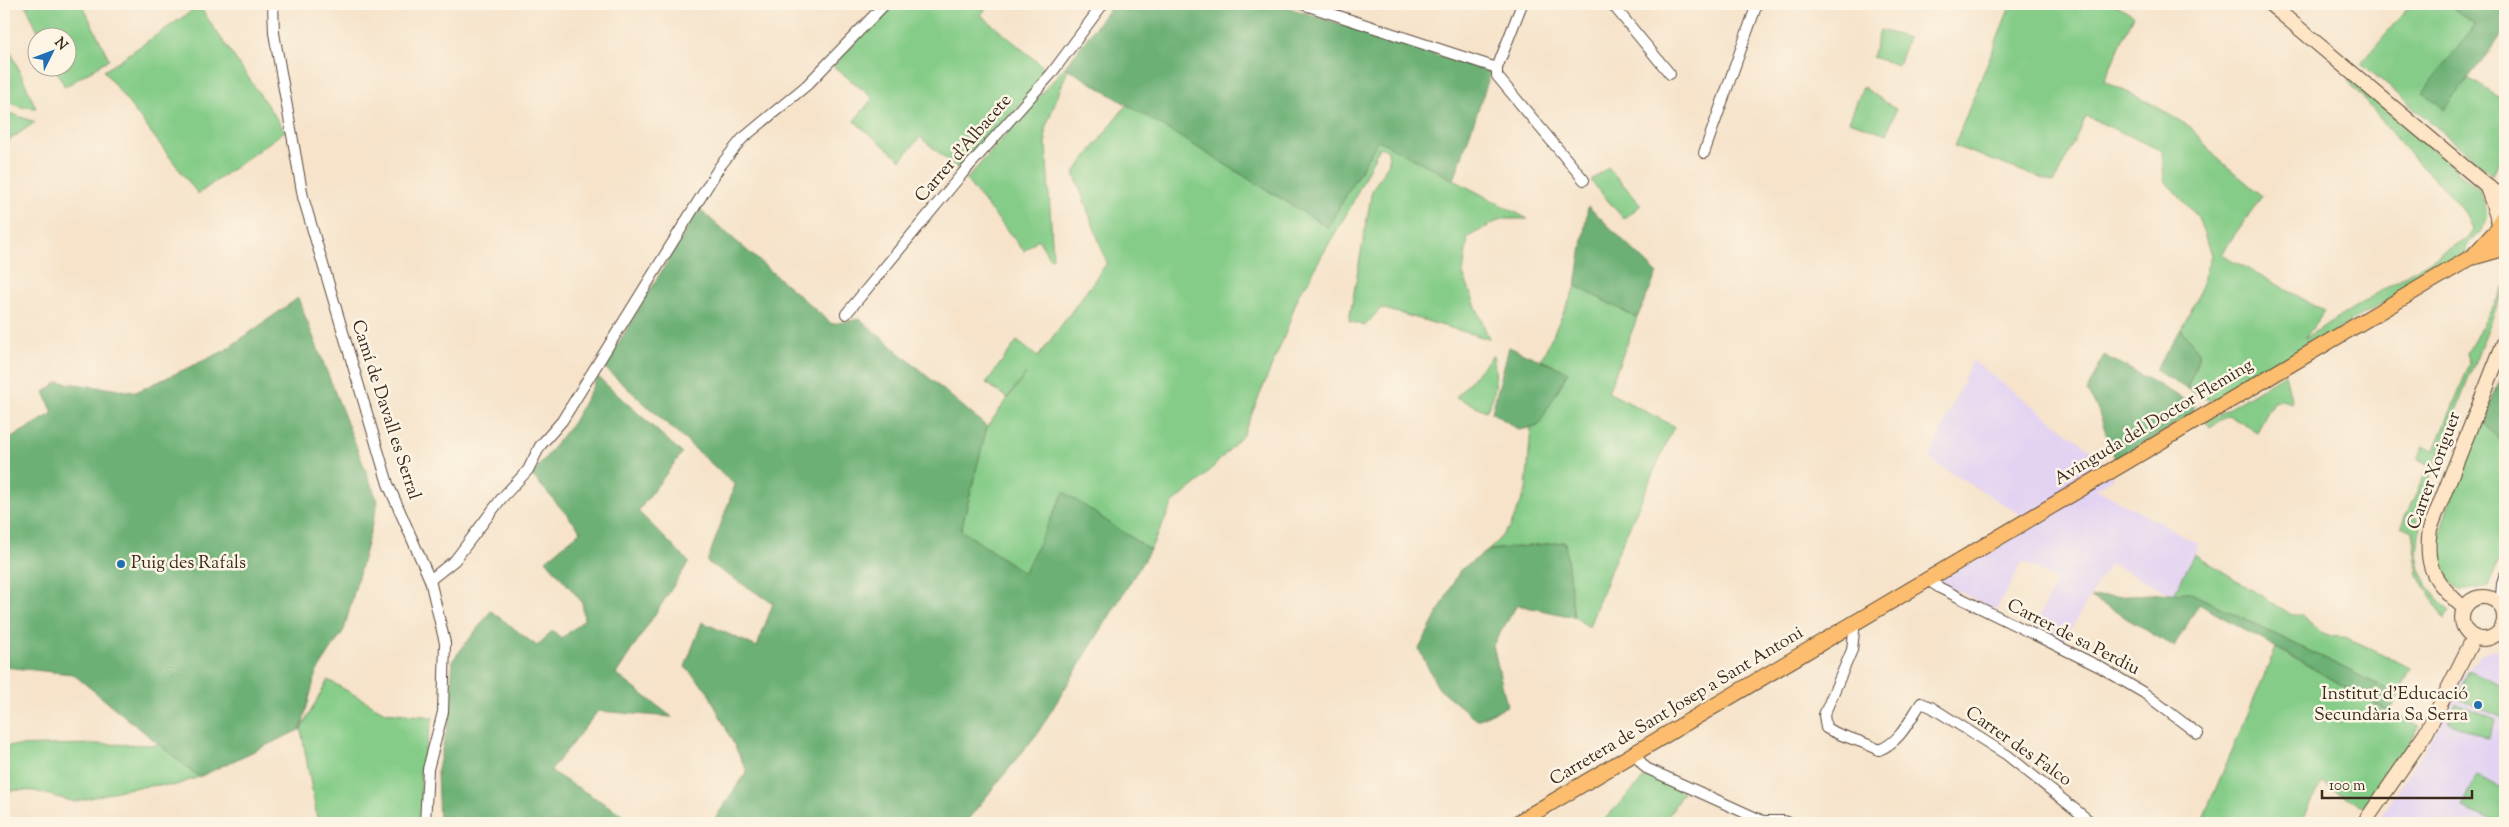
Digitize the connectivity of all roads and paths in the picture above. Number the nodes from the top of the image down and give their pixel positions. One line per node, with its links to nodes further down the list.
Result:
1 (273, 4): 21 (street, Camí de Davall es Serral)
2 (885, 4): 21 (street)
3 (1103, 4): 18 (street, Carrer d'Albacete)
4 (1302, 4): 9 (street)
5 (1522, 4): 9 (street)
6 (1612, 4): 10 (street)
7 (1758, 4): 11 (street)
8 (2279, 6): 13 (street)
9 (1496, 68): 12 (street)
10 (1670, 74)
11 (1704, 153)
12 (1584, 180)
13 (2487, 186): 14 (street); 15 (street)
14 (2505, 198)
15 (2501, 222): 16 (main road); 17 (main road, Avinguda del Doctor Fleming)
16 (2505, 247): 17 (main road, Avinguda del Doctor Fleming)
17 (2473, 256): 22 (main road, Avinguda del Doctor Fleming)
18 (846, 314)
19 (2505, 340): 24 (street, Carrer Xoriguer)
20 (2505, 575): 23 (street)
21 (430, 580): 31 (street, Camí de Davall es Serral)
22 (1928, 580): 25 (main road, Avinguda del Doctor Fleming); 28 (street, Carrer de sa Perdiu)
23 (2497, 601): 24 (street); 26 (street)
24 (2464, 608): 27 (street)
25 (1855, 622): 29 (main road, Carretera de Sant Josep a Sant Antoni); 34 (street, Carrer des Falco)
26 (2504, 628): 27 (street)
27 (2474, 637): 35 (street)
28 (2198, 734)
29 (1634, 754): 30 (street); 32 (main road, Carretera de Sant Josep a Sant Antoni)
30 (1762, 822): 33 (street)
31 (425, 823)
32 (1517, 823)
33 (1789, 823)
34 (2092, 823)
35 (2366, 823)

